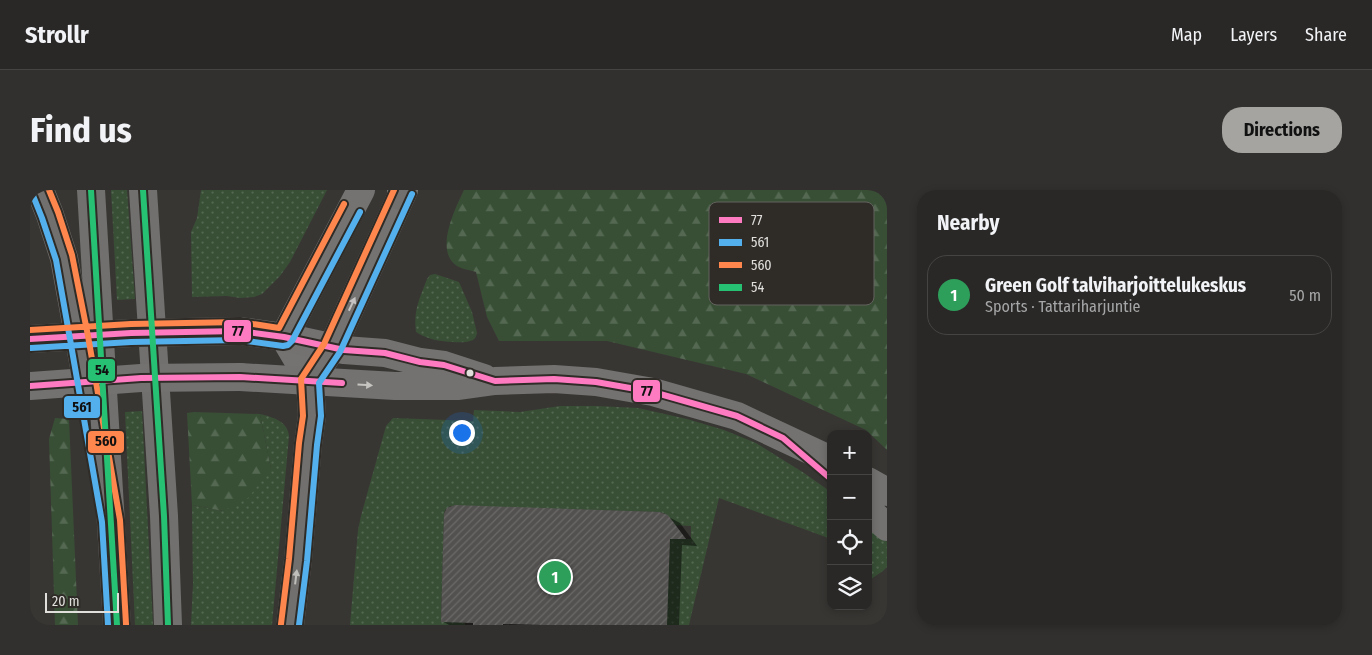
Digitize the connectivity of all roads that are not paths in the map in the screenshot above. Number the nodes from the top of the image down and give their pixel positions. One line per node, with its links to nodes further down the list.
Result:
1 (40, 190): 18 (highway)
2 (91, 190): 18 (highway)
3 (143, 190): 21 (highway)
4 (361, 190): 6 (main road)
5 (402, 192): 8 (main road, one-way to 5)
6 (284, 337): 7 (main road, bridge); 8 (main road); 9 (main road)
7 (30, 339)
8 (332, 348): 9 (main road); 10 (main road)
9 (310, 381): 10 (main road, one-way to 10); 11 (main road, bridge); 22 (highway, one-way to 9)
10 (495, 381): 12 (main road)
11 (30, 386)
12 (783, 438): 13 (main road); 14 (main road)
13 (827, 458)
14 (827, 476)
15 (872, 483): 16 (main road)
16 (887, 492)
17 (872, 514): 19 (main road)
18 (111, 521): 20 (highway)
19 (887, 527)
20 (117, 625)
21 (168, 625)
22 (290, 625)

